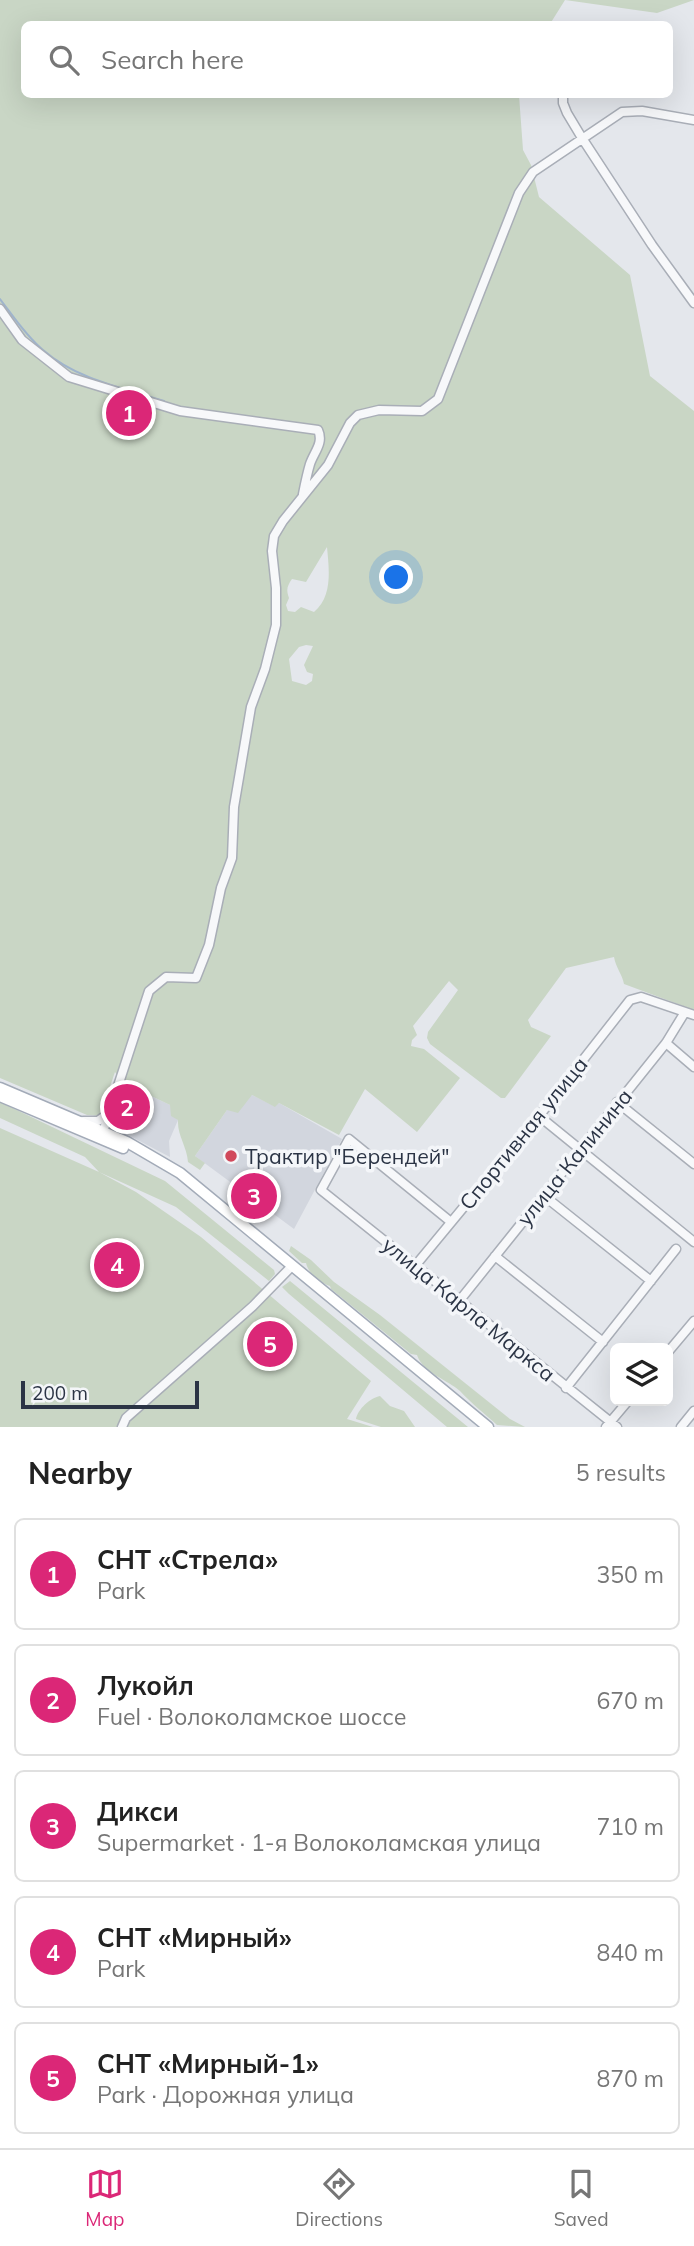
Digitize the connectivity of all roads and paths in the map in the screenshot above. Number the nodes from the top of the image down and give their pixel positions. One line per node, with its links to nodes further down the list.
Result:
1 (563, 98): 3 (street)
2 (694, 120): 3 (street)
3 (582, 138): 4 (street); 6 (street)
4 (694, 303)
5 (0, 309): 6 (street)
6 (302, 495): 13 (street)
7 (690, 1013): 8 (street, улица Калинина); 14 (street, Спортивная улица)
8 (666, 1044): 9 (street); 12 (street, улица Калинина)
9 (694, 1066)
10 (0, 1088): 15 (main road)
11 (0, 1096): 16 (main road)
12 (617, 1102): 17 (street, улица Калинина); 18 (street)
13 (109, 1114): 15 (street); 16 (street)
14 (539, 1116): 17 (street); 20 (street, Спортивная улица)
15 (76, 1121): 16 (main road)
16 (102, 1135): 25 (main road)
17 (581, 1148): 19 (street, улица Калинина); 21 (street)
18 (694, 1164)
19 (543, 1195): 23 (street, улица Калинина); 26 (street)
20 (452, 1222): 24 (street, Спортивная улица); 24 (street, улица Карла Маркса)
21 (694, 1242)
22 (676, 1249): 26 (street)
23 (495, 1256): 27 (street, улица Калинина); 29 (street)
24 (415, 1266): 27 (street, улица Карла Маркса)
25 (290, 1268): 35 (street); 36 (main road); 37 (main road)
26 (651, 1281): 29 (street)
27 (460, 1300): 31 (street, улица Карла Маркса)
28 (694, 1321): 30 (street)
29 (603, 1342): 31 (street)
30 (673, 1346)
31 (566, 1388): 34 (street, улица Карла Маркса)
32 (624, 1406): 34 (street)
33 (693, 1414): 38 (street)
34 (611, 1425)
35 (122, 1427)
36 (478, 1427)
37 (488, 1427)
38 (681, 1427)

